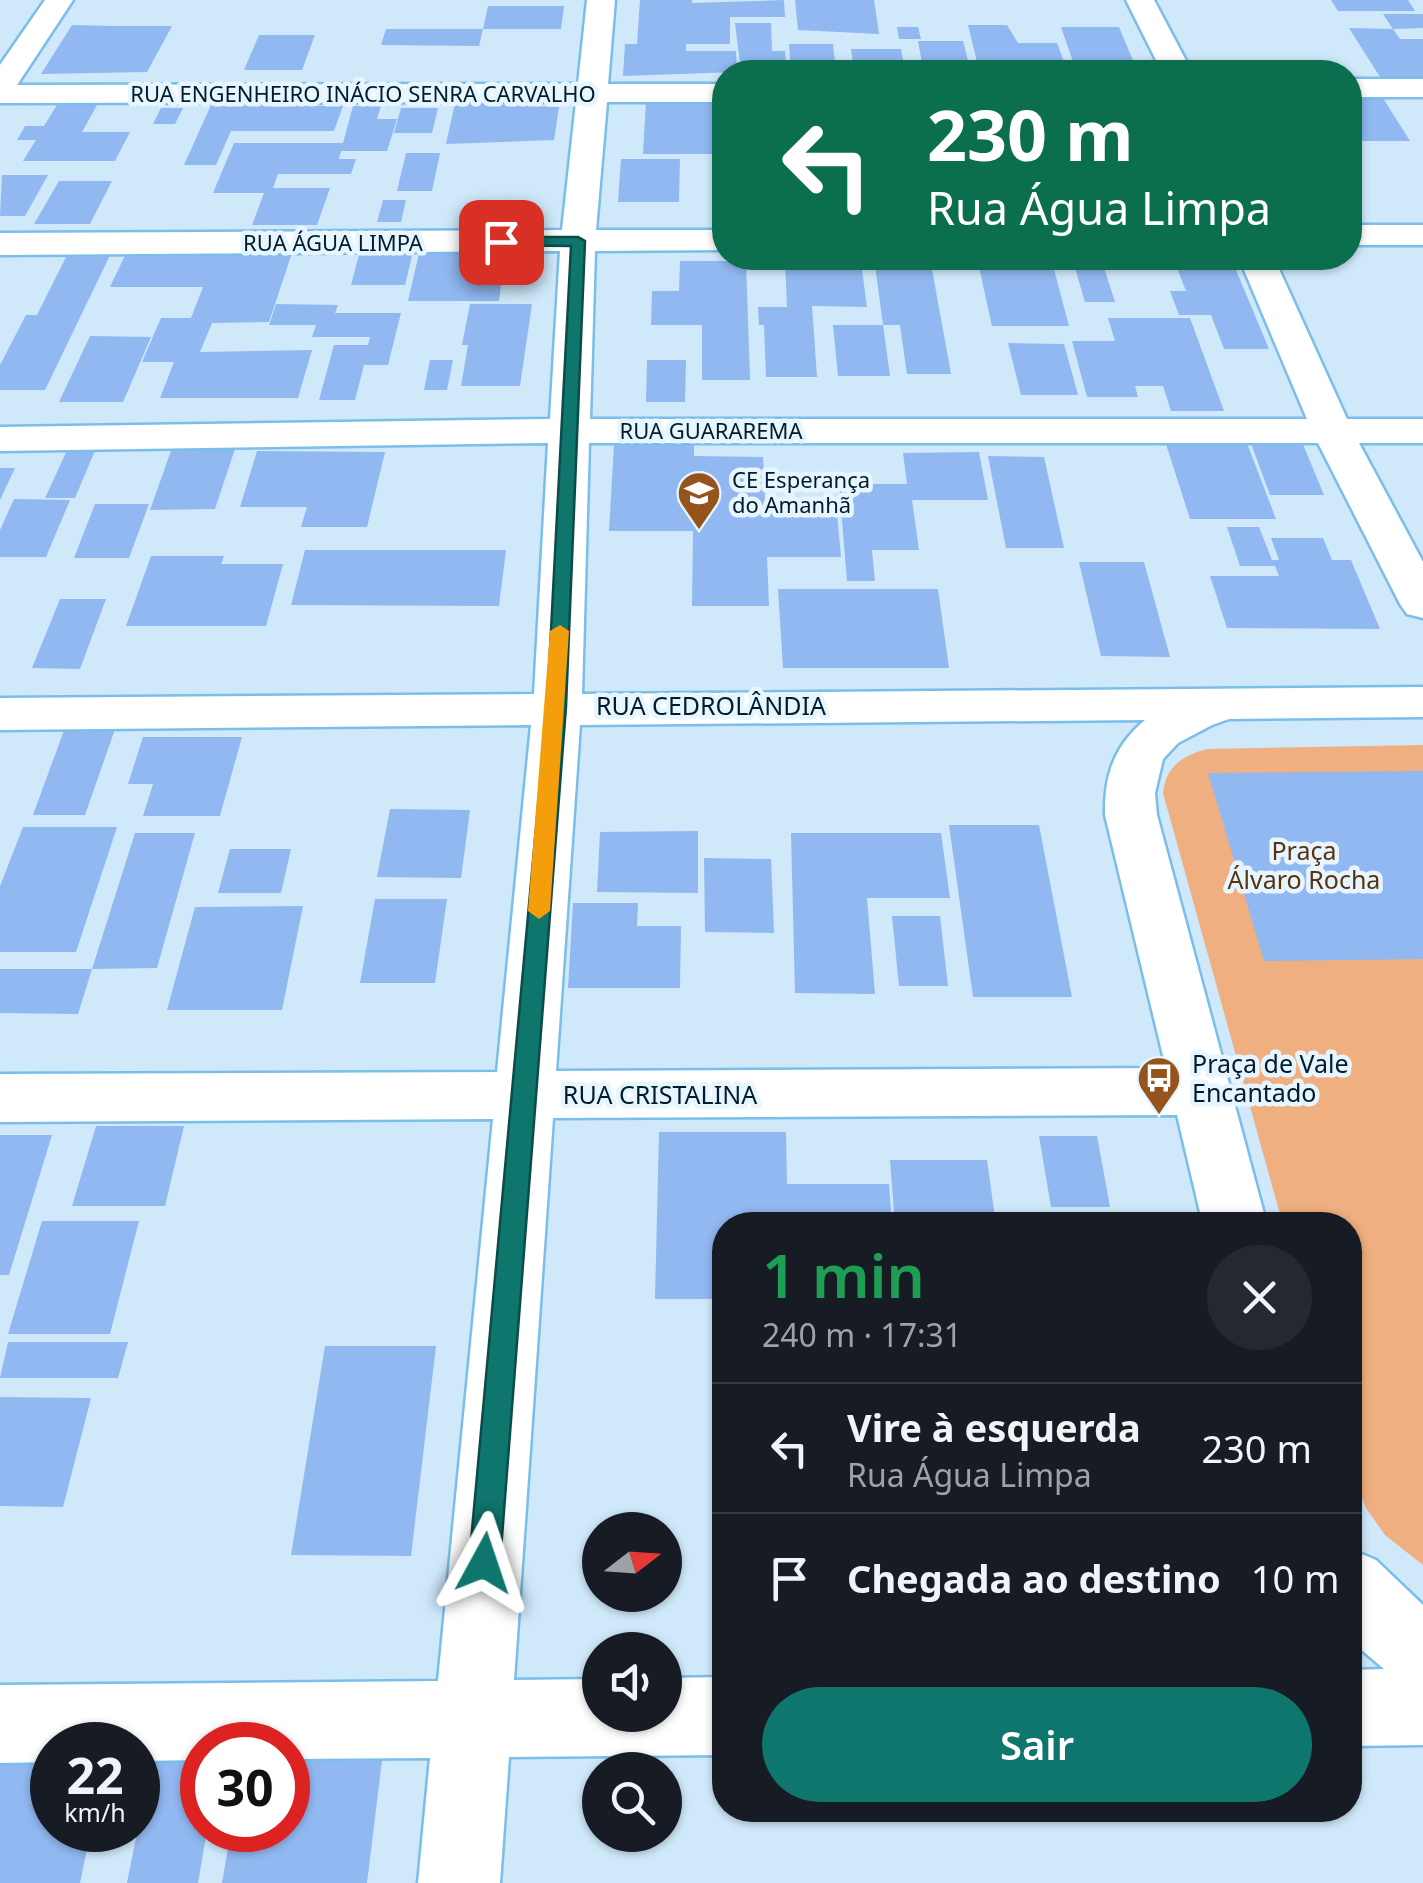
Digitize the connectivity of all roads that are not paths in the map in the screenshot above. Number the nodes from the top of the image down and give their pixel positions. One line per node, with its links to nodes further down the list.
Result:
1 (59, 0): 7 (street)
2 (600, 0): 9 (street)
3 (1140, 0): 4 (street)
4 (1171, 60)
5 (1362, 88): 6 (street)
6 (1423, 88)
7 (0, 90): 9 (street, RUA ENGENHEIRO INÁCIO SENRA CARVALHO)
8 (712, 92): 9 (street, RUA ENGENHEIRO INÁCIO SENRA CARVALHO)
9 (593, 93): 13 (street)
10 (1423, 234): 11 (street)
11 (1362, 235)
12 (712, 240): 13 (street, RUA ÁGUA LIMPA)
13 (578, 241): 14 (street, RUA ÁGUA LIMPA); 16 (street)
14 (0, 244)
15 (1261, 270): 18 (street)
16 (568, 431): 18 (street, RUA GUARAREMA); 19 (street, RUA GUARAREMA); 23 (street)
17 (1423, 431): 18 (street, RUA GUARAREMA)
18 (1333, 433): 20 (street)
19 (0, 439)
20 (1423, 604)
21 (1423, 702): 22 (street, RUA CEDROLÂNDIA)
22 (1242, 703): 23 (street, RUA CEDROLÂNDIA); 25 (street)
23 (556, 707): 24 (street, RUA CEDROLÂNDIA); 26 (street)
24 (0, 714)
25 (1201, 1090): 26 (street, RUA CRISTALINA); 28 (street)
26 (523, 1096): 27 (street, RUA CRISTALINA); 34 (street)
27 (0, 1098)
28 (1233, 1212)
29 (1362, 1599): 30 (street)
30 (1423, 1653)
31 (1423, 1706): 32 (street)
32 (1362, 1708)
33 (712, 1716): 34 (street)
34 (472, 1718): 35 (street); 36 (street)
35 (0, 1724)
36 (459, 1883)

